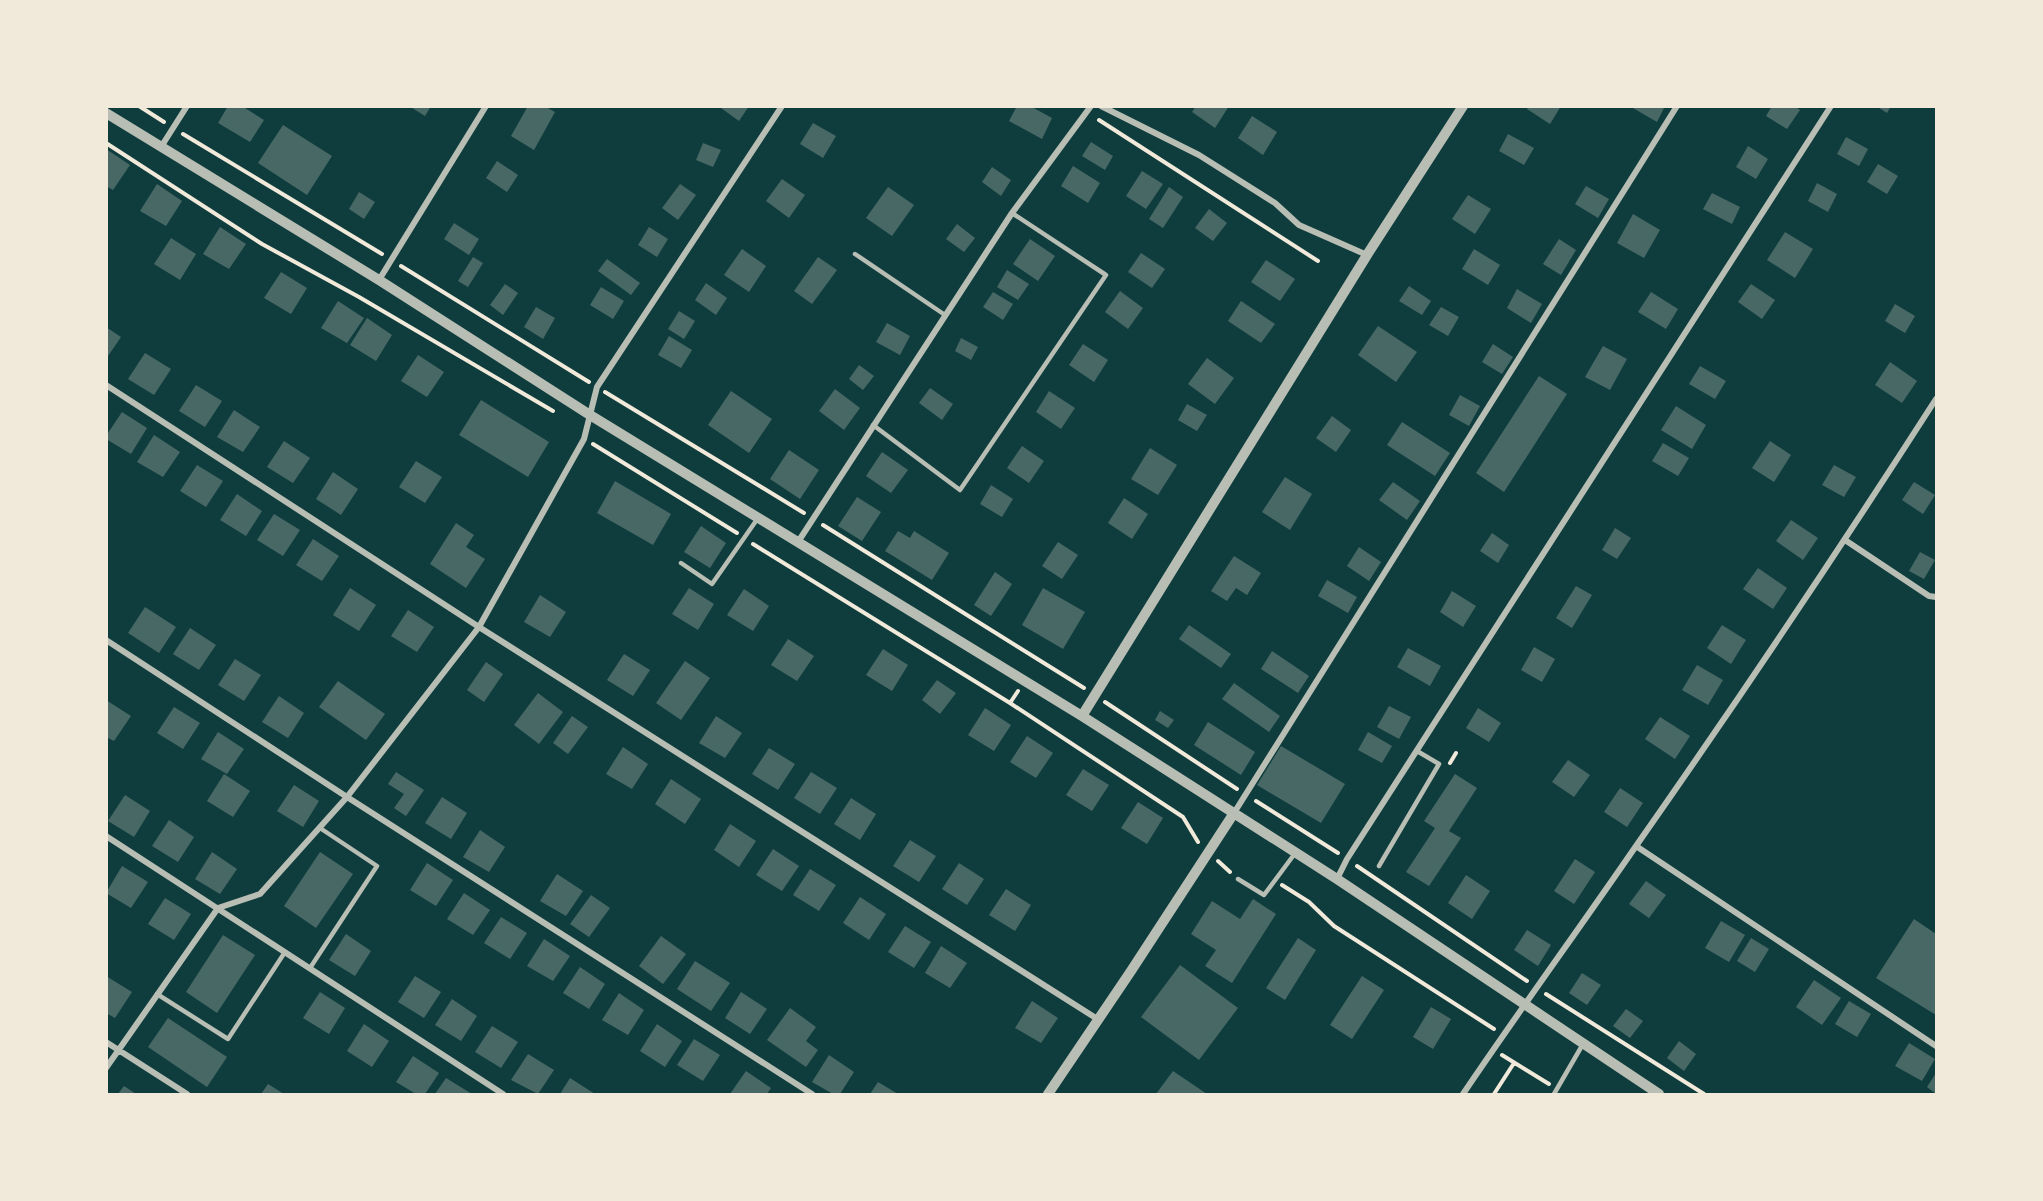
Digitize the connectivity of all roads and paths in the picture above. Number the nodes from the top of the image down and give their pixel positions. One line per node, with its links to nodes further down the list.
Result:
1 (139, 106): 12 (path)
2 (187, 106): 12 (street)
3 (486, 106): 18 (street)
4 (782, 106): 23 (street)
5 (1091, 106): 11 (street)
6 (1101, 106): 17 (street)
7 (1463, 106): 17 (street)
8 (1677, 106): 44 (street)
9 (1831, 106): 43 (street)
10 (106, 113): 14 (street)
11 (1087, 113): 15 (street); 19 (path)
12 (173, 127): 14 (street); 18 (path)
13 (106, 144): 25 (path)
14 (161, 147): 20 (street)
15 (1011, 213): 21 (street); 27 (lane)
16 (855, 254): 21 (lane)
17 (1367, 255): 40 (street)
18 (393, 260): 20 (street); 23 (path)
19 (1317, 261)
20 (379, 280): 26 (street)
21 (945, 315): 27 (street)
22 (106, 385): 36 (street)
23 (597, 387): 26 (street); 30 (path)
24 (1936, 399): 32 (street)
25 (559, 414)
26 (590, 415): 28 (street); 29 (street)
27 (873, 425): 30 (street)
28 (584, 439): 31 (path); 36 (street)
29 (758, 518): 31 (lane); 33 (street)
30 (812, 519): 33 (street); 38 (path)
31 (743, 538): 34 (lane); 41 (path)
32 (1845, 540): 35 (street); 49 (street)
33 (798, 542): 39 (street)
34 (681, 563)
35 (1936, 597)
36 (479, 627): 45 (street); 63 (street)
37 (106, 640): 45 (street)
38 (1037, 659): 39 (path); 40 (path)
39 (1024, 681): 41 (path); 42 (street)
40 (1095, 695): 42 (street); 44 (path)
41 (1010, 703): 51 (path)
42 (1082, 716): 46 (street)
43 (1417, 751): 52 (street); 53 (lane)
44 (1246, 795): 46 (street); 52 (path)
45 (347, 797): 47 (street); 75 (street)
46 (1234, 813): 50 (street); 51 (street)
47 (320, 828): 57 (street); 59 (lane)
48 (106, 836): 57 (street)
49 (1636, 846): 60 (street); 67 (street)
50 (1296, 852): 55 (street); 56 (lane)
51 (1208, 853): 54 (path); 63 (street)
52 (1347, 859): 55 (street); 60 (path)
53 (1379, 866)
54 (1238, 879): 56 (lane)
55 (1337, 879): 62 (street)
56 (1275, 881): 64 (path)
57 (218, 908): 58 (street); 61 (street)
58 (285, 952): 59 (street); 61 (lane)
59 (310, 968): 74 (street)
60 (1536, 987): 62 (street); 80 (path)
61 (157, 994): 68 (street)
62 (1524, 1004): 64 (street); 66 (street)
63 (1099, 1020): 76 (street)
64 (1500, 1040): 69 (street)
65 (106, 1042): 68 (street)
66 (1583, 1044): 72 (lane); 79 (street)
67 (1936, 1046)
68 (118, 1050): 71 (street); 73 (street)
69 (1493, 1050): 70 (path); 77 (street)
70 (1514, 1063): 72 (path); 78 (path)
71 (106, 1068)
72 (1555, 1092)
73 (187, 1095)
74 (503, 1095)
75 (812, 1095)
76 (1048, 1095)
77 (1463, 1095)
78 (1494, 1095)
79 (1659, 1095)
80 (1704, 1095)

